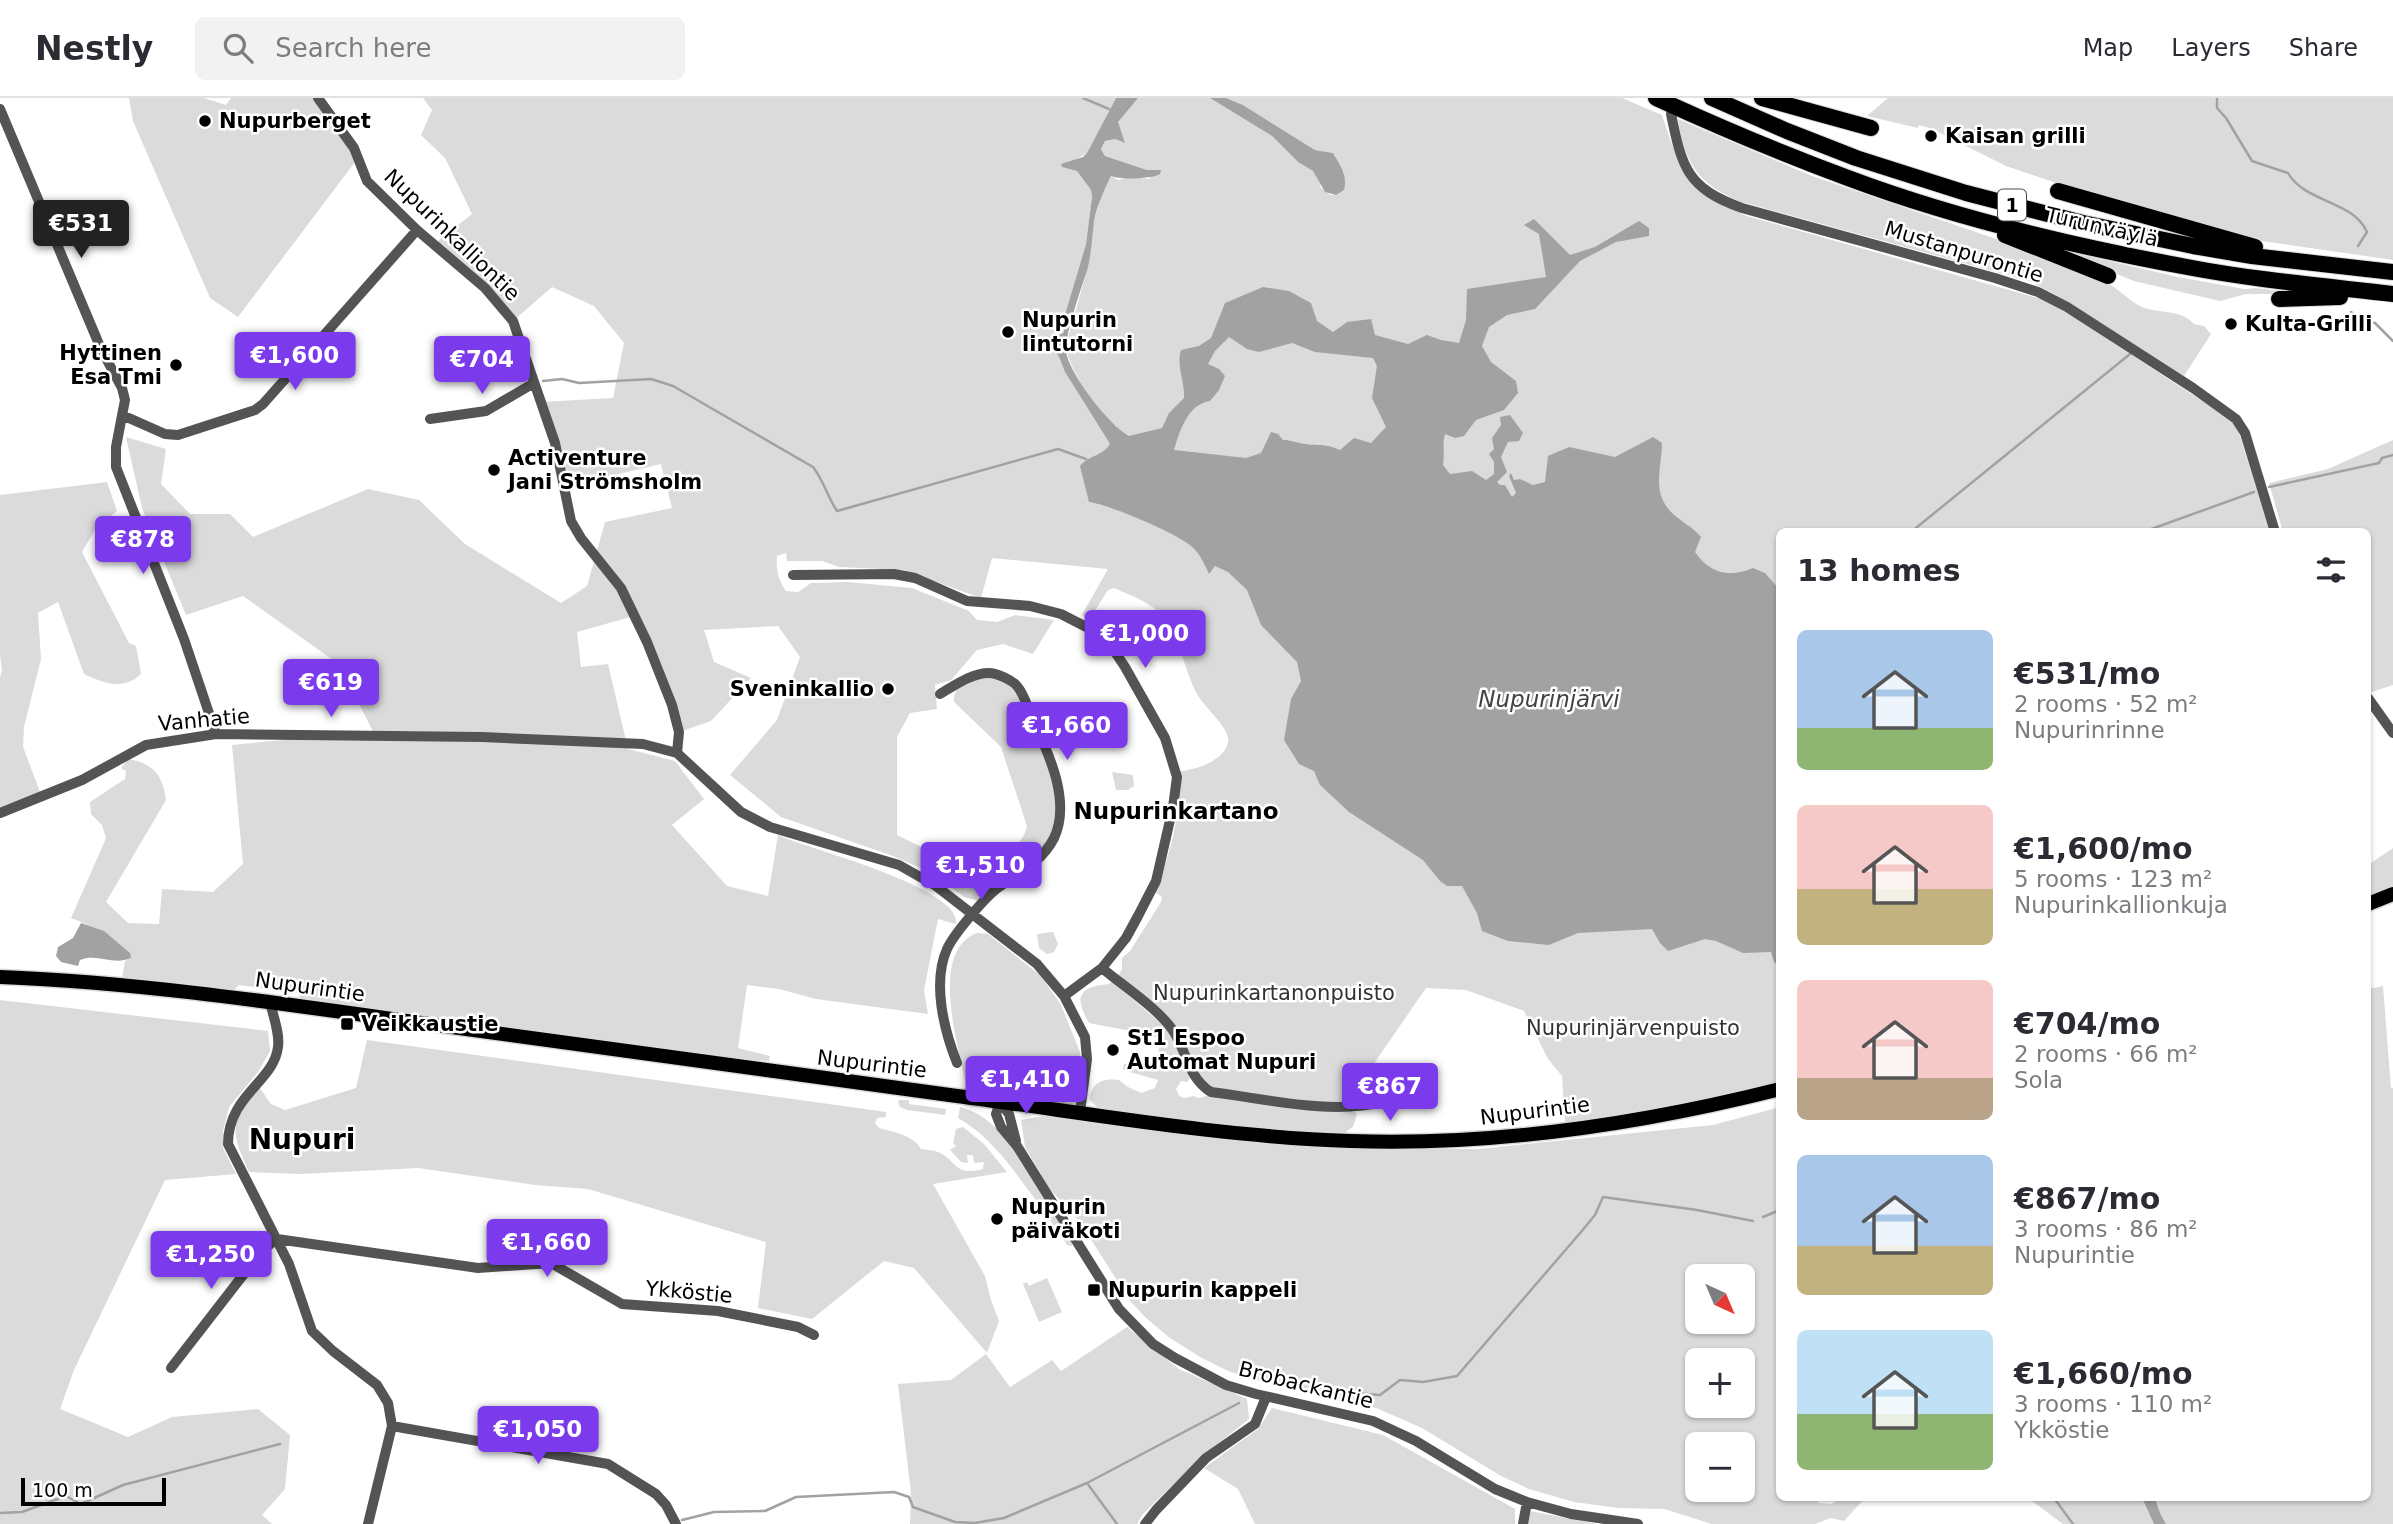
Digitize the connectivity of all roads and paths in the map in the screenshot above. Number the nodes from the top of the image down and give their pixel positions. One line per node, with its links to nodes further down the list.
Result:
1 (318, 98): 10 (street, Nupurinkalliontie)
2 (1657, 98): 9 (highway, Turunväylä / 1)
3 (1712, 98): 11 (highway, Turunväylä / 1)
4 (1762, 98): 7 (highway)
5 (0, 109): 17 (street)
6 (1671, 114): 19 (street, Mustanpurontie)
7 (1871, 128)
8 (2058, 191): 11 (highway)
9 (1938, 208): 13 (highway); 14 (highway, Turunväylä / 1)
10 (417, 230): 16 (street, Nupurinkalliontie); 17 (street)
11 (2325, 265): 12 (highway, Turunväylä / 1)
12 (2393, 272)
13 (2108, 276)
14 (2393, 295): 15 (highway)
15 (2279, 299)
16 (534, 383): 18 (street); 25 (street, Nupurinkalliontie)
17 (122, 415): 24 (street)
18 (430, 419)
19 (2274, 528)
20 (793, 575): 30 (street)
21 (940, 694): 29 (street)
22 (2371, 702): 23 (street)
23 (2393, 733)
24 (216, 734): 25 (street, Vanhatie); 26 (street, Vanhatie)
25 (677, 753): 29 (street)
26 (0, 813)
27 (2393, 894): 28 (main road)
28 (2371, 903)
29 (973, 915): 32 (street); 34 (street)
30 (1102, 968): 32 (street); 37 (street)
31 (0, 977): 33 (main road, Nupurintie)
32 (1064, 996): 38 (street)
33 (270, 1002): 36 (main road, Nupurintie); 39 (street)
34 (957, 1063)
35 (1776, 1090): 38 (main road, Nupurintie)
36 (1000, 1102): 38 (main road, Nupurintie); 42 (street, Brobackantie)
37 (1384, 1102)
38 (1080, 1112)
39 (277, 1239): 40 (street, Ykköstie); 41 (street); 43 (street)
40 (814, 1335)
41 (171, 1368)
42 (1266, 1397): 44 (street, Brobackantie); 47 (street)
43 (392, 1426): 45 (street); 46 (street)
44 (1527, 1502): 48 (street); 49 (street, Brobackantie)
45 (368, 1524)
46 (676, 1524)
47 (1145, 1524)
48 (1523, 1524)
49 (1637, 1524)

